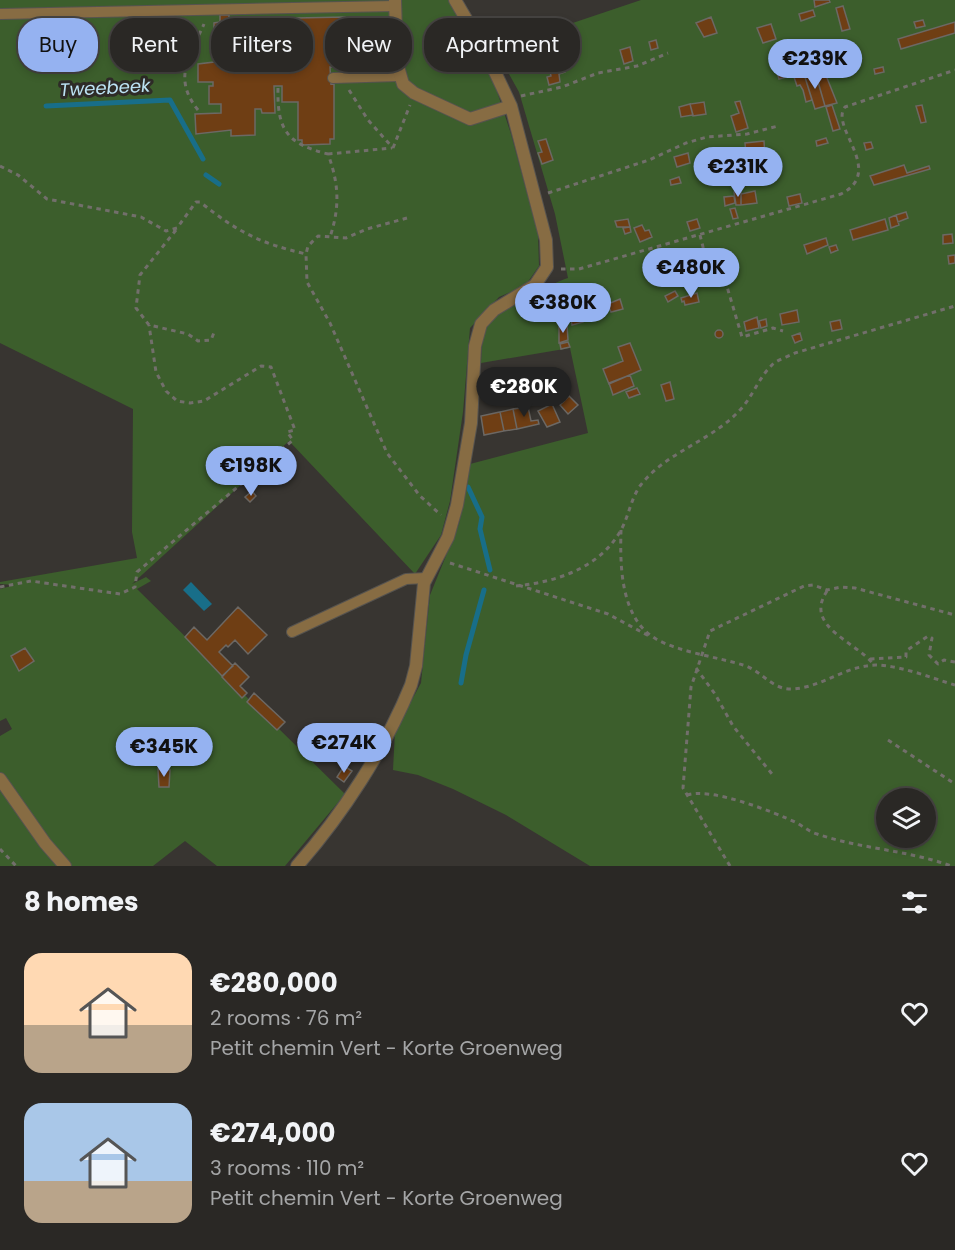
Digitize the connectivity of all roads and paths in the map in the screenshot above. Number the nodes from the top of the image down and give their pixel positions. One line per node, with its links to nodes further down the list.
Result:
1 (455, 0): 11 (street)
2 (395, 3): 3 (lane); 7 (street)
3 (210, 11): 4 (lane); 12 (path)
4 (0, 14)
5 (668, 53): 11 (path)
6 (955, 70): 20 (path)
7 (399, 76): 8 (lane); 10 (street)
8 (337, 78): 14 (path)
9 (278, 88): 15 (path)
10 (414, 93): 11 (street); 14 (path)
11 (509, 102): 17 (street)
12 (198, 110)
13 (778, 126): 17 (path)
14 (393, 148): 15 (path)
15 (328, 154): 21 (path)
16 (0, 166): 19 (path)
17 (534, 198): 23 (street)
18 (407, 218): 21 (path)
19 (177, 228): 22 (path); 25 (path)
20 (700, 235): 23 (path); 27 (path)
21 (330, 237): 22 (path)
22 (306, 254): 28 (path)
23 (547, 267): 28 (street)
24 (955, 306): 29 (path)
25 (149, 325): 26 (path); 33 (path)
26 (215, 330)
27 (783, 331)
28 (452, 526): 30 (street)
29 (621, 530): 32 (path); 37 (path)
30 (438, 558): 31 (street); 32 (path)
31 (426, 578): 36 (lane); 52 (street)
32 (516, 586): 37 (path)
33 (0, 587)
34 (827, 590): 35 (path); 38 (path); 39 (path)
35 (955, 615)
36 (292, 632)
37 (656, 639): 38 (path)
38 (701, 654): 41 (path); 42 (path)
39 (870, 659): 40 (path); 41 (path)
40 (955, 662)
41 (874, 665): 43 (path)
42 (696, 668): 45 (path); 48 (path)
43 (955, 685)
44 (888, 740): 47 (path)
45 (772, 774)
46 (0, 778): 51 (street)
47 (955, 784)
48 (687, 795): 53 (path); 54 (path)
49 (0, 849): 50 (path)
50 (16, 866)
51 (65, 866)
52 (297, 866)
53 (730, 866)
54 (951, 866)

